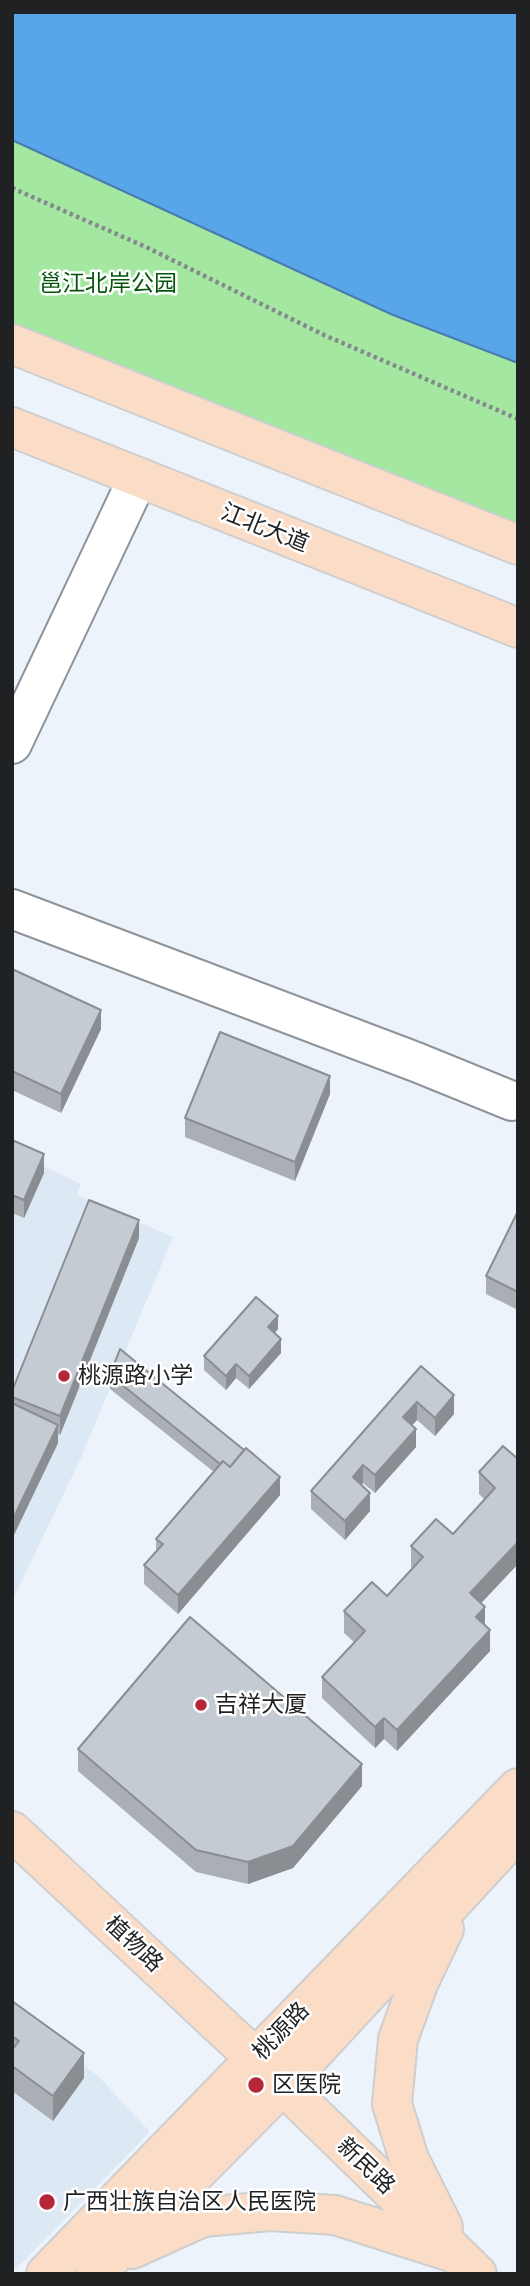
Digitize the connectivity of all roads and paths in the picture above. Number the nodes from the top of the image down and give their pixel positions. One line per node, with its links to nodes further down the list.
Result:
1 (12, 188): 3 (path)
2 (12, 344): 6 (main road)
3 (518, 419)
4 (12, 428): 5 (main road, 江北大道)
5 (138, 478): 7 (main road, 江北大道); 8 (lane)
6 (518, 545)
7 (518, 628)
8 (12, 744)
9 (12, 909): 10 (lane)
10 (512, 1101)
11 (518, 1788): 15 (main road, 桃源路)
12 (12, 1831): 15 (main road, 植物路)
13 (518, 1832): 14 (main road, 桃源路)
14 (461, 1892): 16 (main road, 桃源路); 17 (main road)
15 (255, 2058): 16 (main road, 新民路); 19 (main road, 桃源路)
16 (284, 2085): 17 (main road, 新民路); 18 (main road, 桃源路)
17 (467, 2264): 18 (main road)
18 (102, 2267)
19 (46, 2274)

